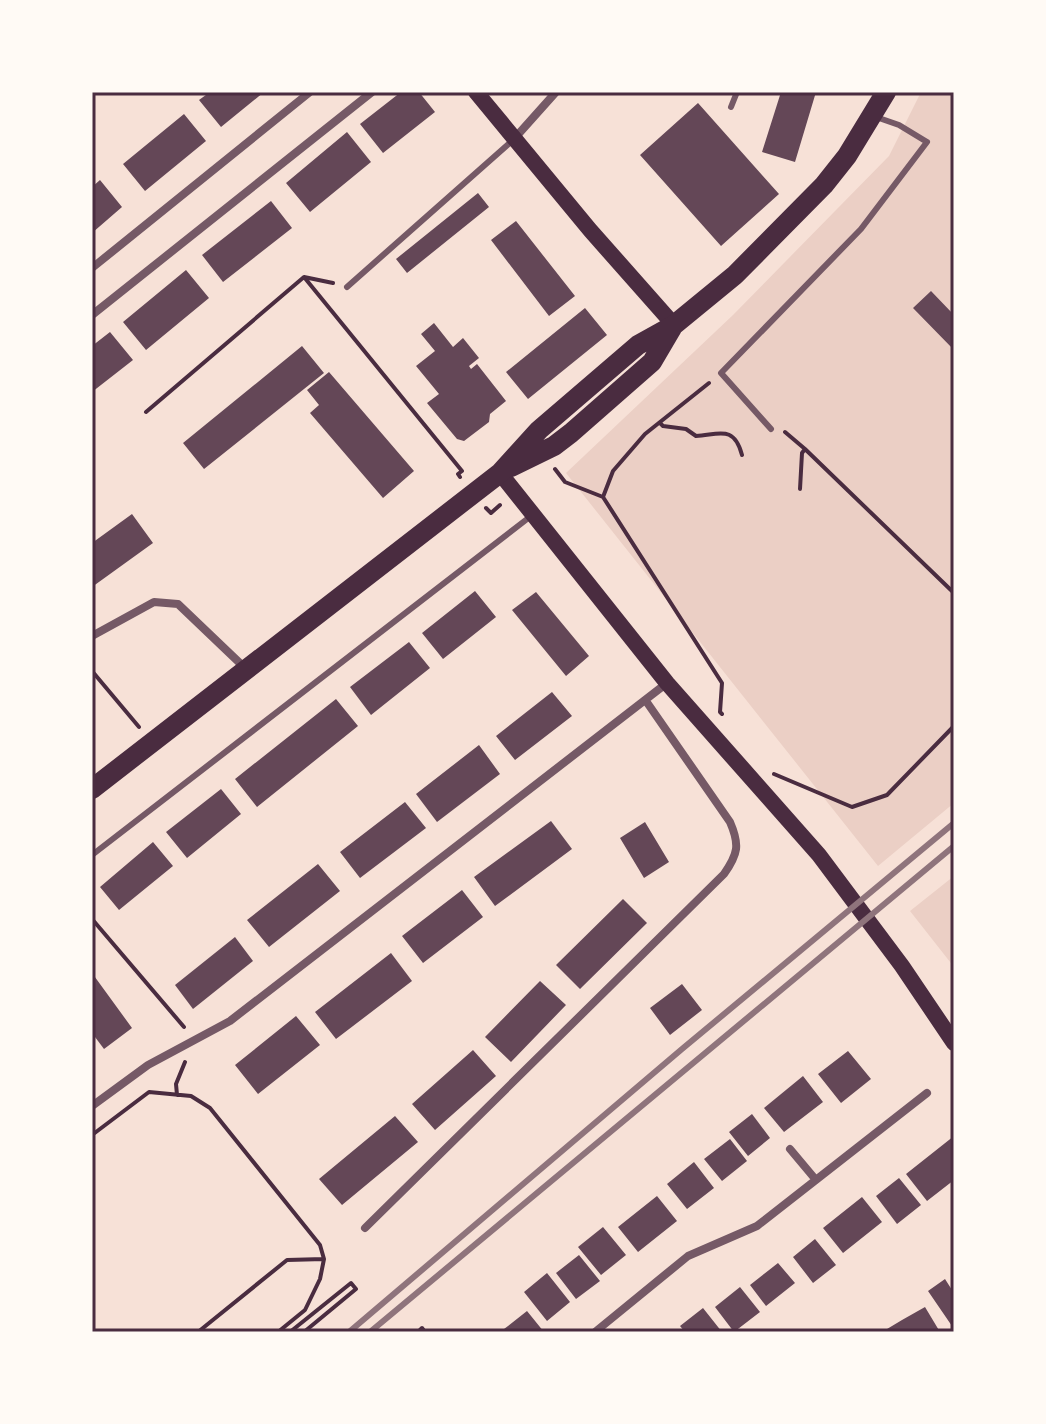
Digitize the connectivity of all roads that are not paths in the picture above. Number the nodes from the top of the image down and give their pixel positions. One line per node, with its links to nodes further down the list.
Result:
1 (310, 92): 10 (street)
2 (372, 92): 12 (street)
3 (476, 92): 9 (main road)
4 (556, 92): 9 (street)
5 (737, 92): 7 (lane)
6 (886, 92): 8 (main road)
7 (731, 107)
8 (872, 116): 13 (main road); 14 (lane)
9 (514, 139): 11 (lane); 13 (main road)
10 (92, 268)
11 (347, 287)
12 (92, 315)
13 (674, 325): 15 (main road)
14 (771, 429)
15 (500, 473): 16 (main road); 18 (main road)
16 (533, 514): 19 (main road); 22 (lane)
17 (92, 636): 18 (street)
18 (247, 670): 21 (main road)
19 (667, 683): 20 (street); 23 (main road)
20 (646, 701): 25 (street); 28 (street)
21 (92, 789)
22 (92, 855)
23 (954, 1043)
24 (927, 1093): 27 (street)
25 (92, 1106)
26 (790, 1149): 27 (street)
27 (816, 1180): 29 (street)
28 (365, 1228)
29 (595, 1332)

